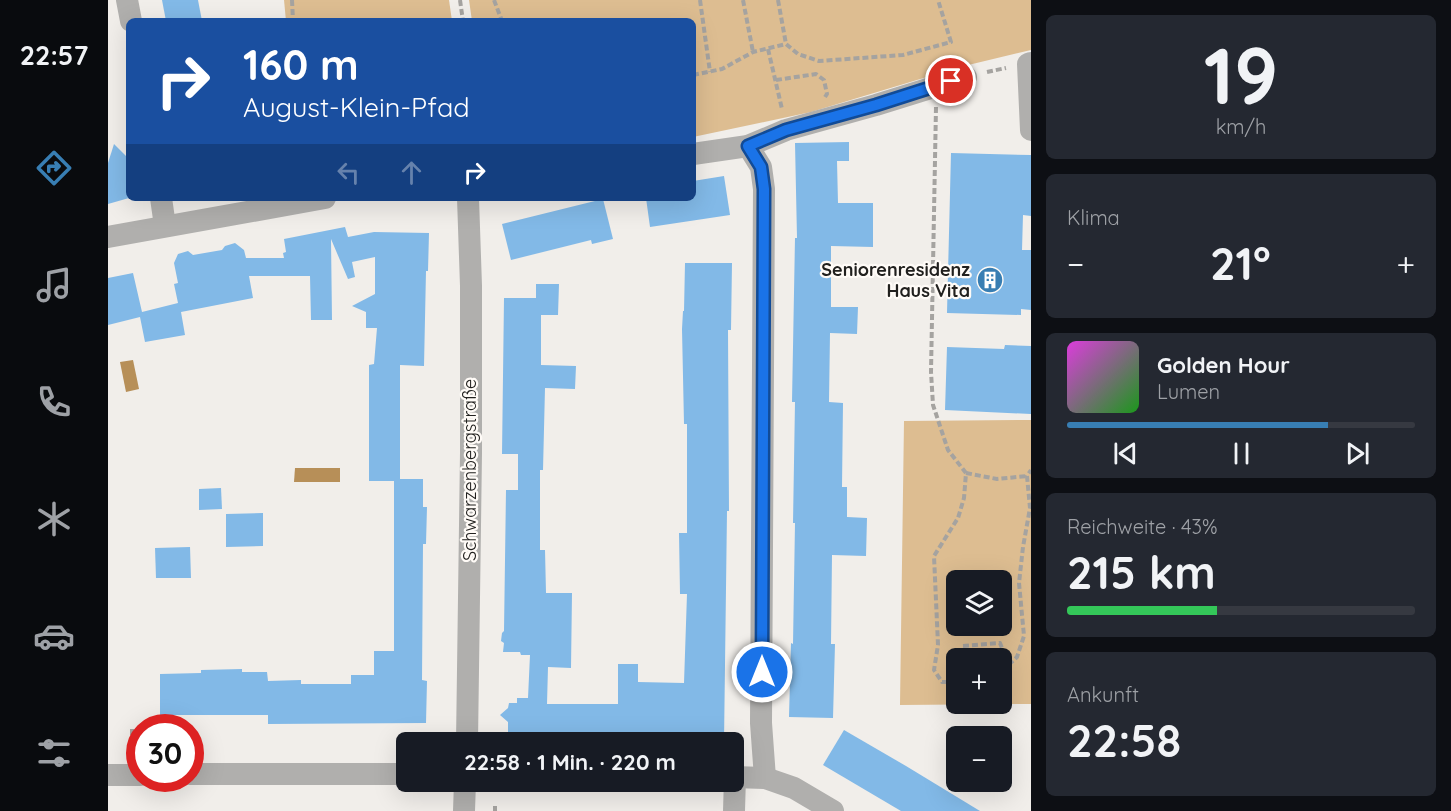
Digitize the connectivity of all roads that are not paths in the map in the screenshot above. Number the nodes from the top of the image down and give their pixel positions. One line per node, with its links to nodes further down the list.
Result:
1 (128, 0): 2 (street)
2 (131, 18)
3 (1031, 63): 5 (street)
4 (975, 75): 6 (street)
5 (1031, 130)
6 (748, 146): 7 (street); 19 (street)
7 (696, 154)
8 (161, 201): 11 (street)
9 (308, 201): 11 (street)
10 (468, 201): 13 (street, Schwarzenbergstraße)
11 (165, 226): 12 (street)
12 (108, 237)
13 (467, 732)
14 (204, 774): 15 (street)
15 (396, 774)
16 (108, 775): 17 (street)
17 (126, 775)
18 (744, 777): 19 (street)
19 (765, 778): 24 (street)
20 (465, 792): 22 (street)
21 (734, 792): 23 (street)
22 (464, 811)
23 (734, 811)
24 (832, 811)

